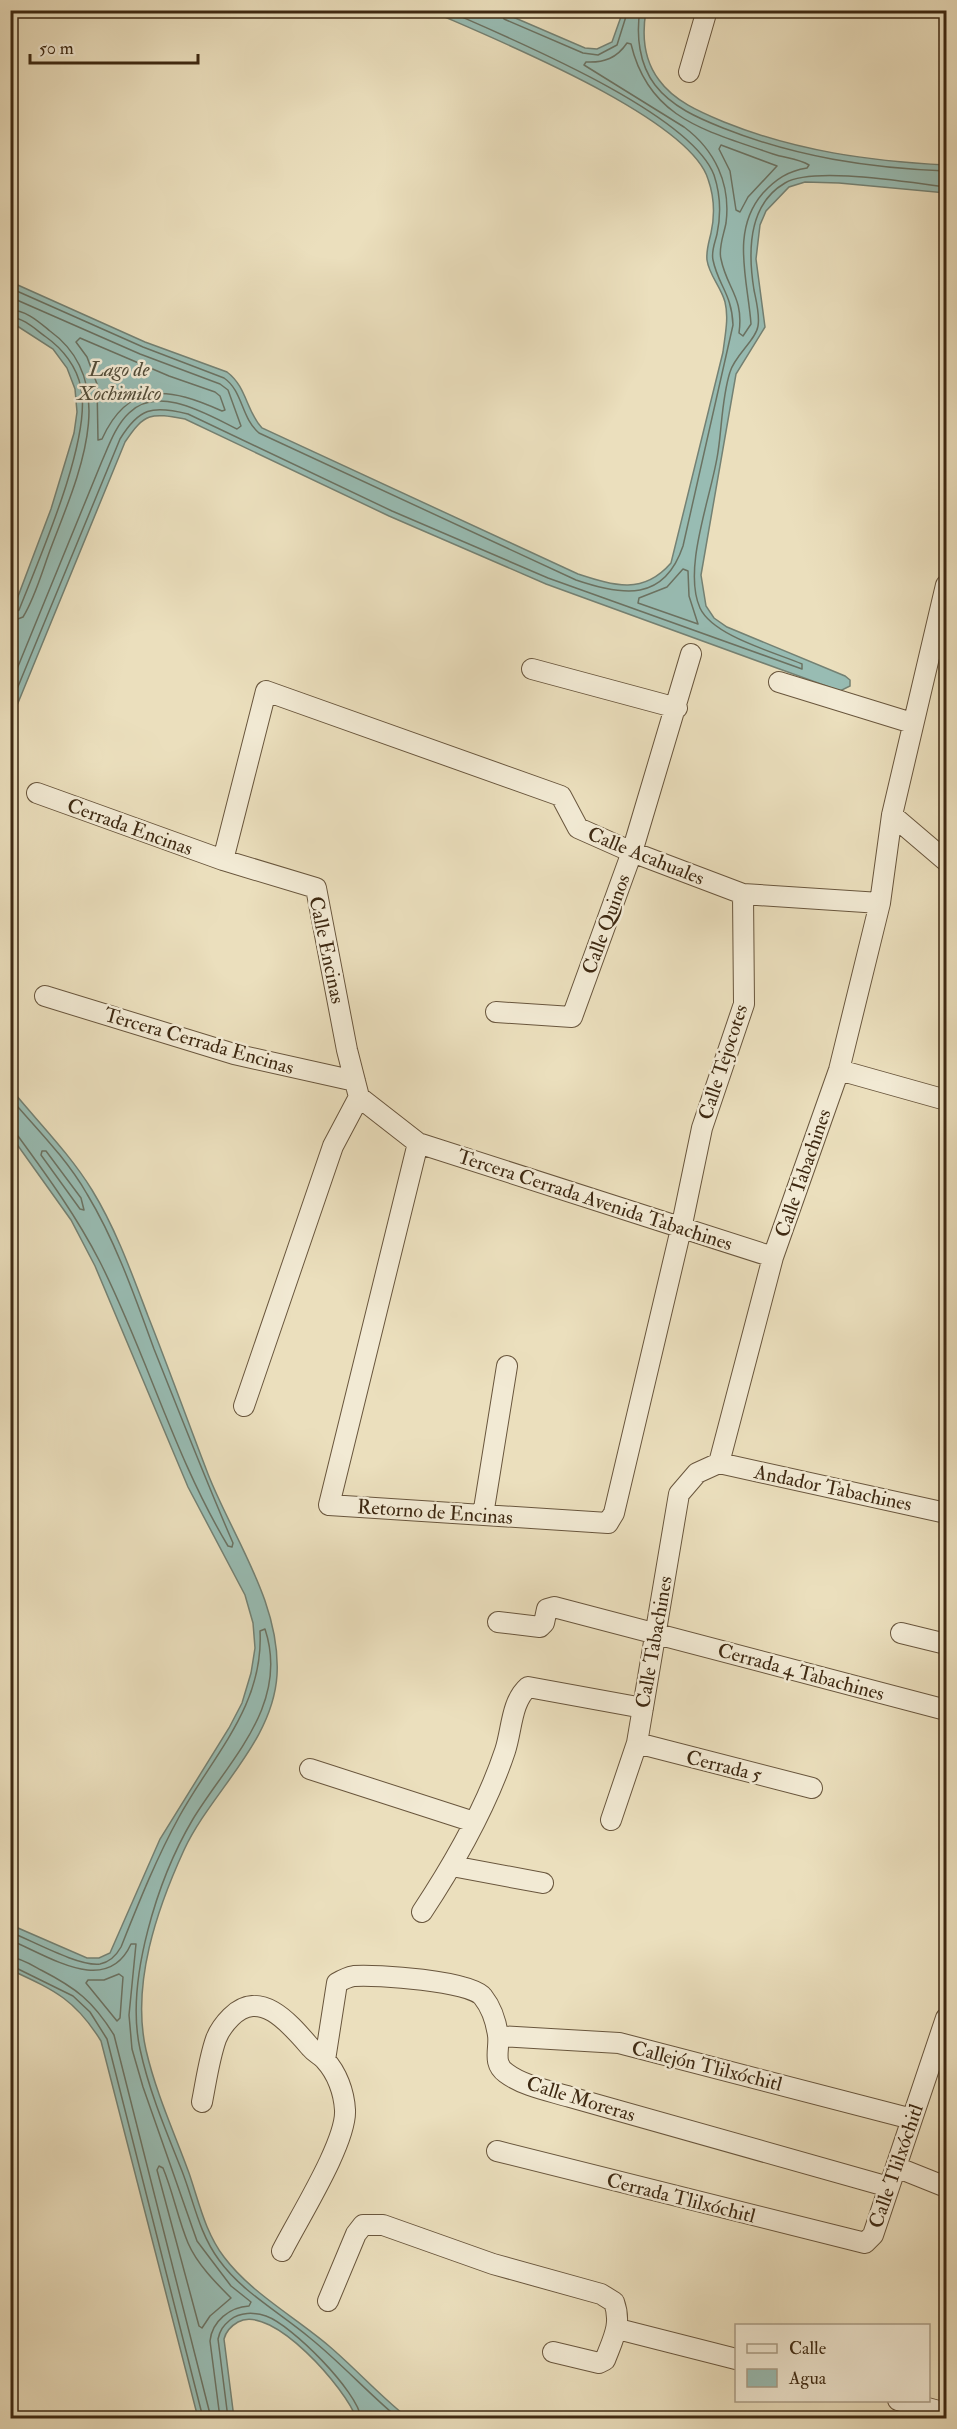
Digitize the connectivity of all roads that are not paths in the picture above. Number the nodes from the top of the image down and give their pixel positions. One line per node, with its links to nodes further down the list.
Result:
1 (707, 10): 2 (street)
2 (689, 72)
3 (946, 585): 4 (street, Calle Tabachines)
4 (943, 615): 9 (street, Calle Tabachines)
5 (691, 654): 8 (street, Calle Quinos)
6 (532, 669): 8 (street)
7 (779, 682): 9 (street)
8 (676, 708): 12 (street, Calle Quinos)
9 (912, 723): 11 (street, Calle Tabachines)
10 (37, 793): 13 (street, Cerrada Encinas)
11 (892, 815): 14 (street); 16 (street, Calle Tabachines)
12 (632, 852): 13 (street, Calle Acahuales); 15 (street, Calle Acahuales); 18 (street, Calle Quinos)
13 (223, 860): 20 (street, Calle Encinas)
14 (946, 861)
15 (743, 894): 16 (street, Calle Acahuales); 23 (street, Calle Tejocotes)
16 (880, 903): 19 (street, Calle Tabachines)
17 (45, 996): 20 (street, Tercera Cerrada Encinas)
18 (496, 1012)
19 (839, 1070): 21 (street); 24 (street, Calle Tabachines)
20 (357, 1089): 22 (street); 26 (street)
21 (946, 1100)
22 (417, 1143): 23 (street, Tercera Cerrada Avenida Tabachines); 29 (street, Retorno de Encinas)
23 (681, 1229): 24 (street, Tercera Cerrada Avenida Tabachines); 29 (street, Retorno de Encinas)
24 (773, 1257): 27 (street, Calle Tabachines)
25 (507, 1366): 29 (street)
26 (244, 1406)
27 (719, 1463): 28 (street, Andador Tabachines); 32 (street, Calle Tabachines)
28 (946, 1513)
29 (483, 1515)
30 (498, 1622): 32 (street, Cerrada 4 Tabachines)
31 (901, 1633): 33 (street)
32 (655, 1635): 34 (street, Calle Tabachines); 35 (street, Cerrada 4 Tabachines)
33 (946, 1644)
34 (643, 1708): 36 (street, Calle Tabachines); 40 (street)
35 (946, 1710)
36 (637, 1743): 38 (street, Cerrada 5); 39 (street, Calle Tabachines)
37 (310, 1769): 40 (street)
38 (812, 1788)
39 (611, 1820)
40 (474, 1822): 41 (street)
41 (452, 1866): 42 (street); 43 (street)
42 (543, 1883)
43 (422, 1912)
44 (946, 2018): 48 (street, Calle Tlilxóchitl)
45 (498, 2036): 46 (street, Calle Moreras); 48 (street, Callejón Tlilxóchitl); 51 (street, Calle Moreras)
46 (325, 2060): 47 (street); 54 (street)
47 (202, 2102)
48 (912, 2119): 50 (street, Calle Tlilxóchitl)
49 (497, 2151): 53 (street, Cerrada Tlilxóchitl)
50 (896, 2168): 51 (street, Calle Tlilxóchitl); 52 (street)
51 (889, 2187): 53 (street, Calle Tlilxóchitl)
52 (946, 2187)
53 (865, 2243)
54 (282, 2251)
55 (328, 2301): 56 (street)
56 (618, 2329): 57 (street); 58 (street)
57 (553, 2352)
58 (735, 2360)
59 (905, 2402): 60 (street)
60 (946, 2413)

